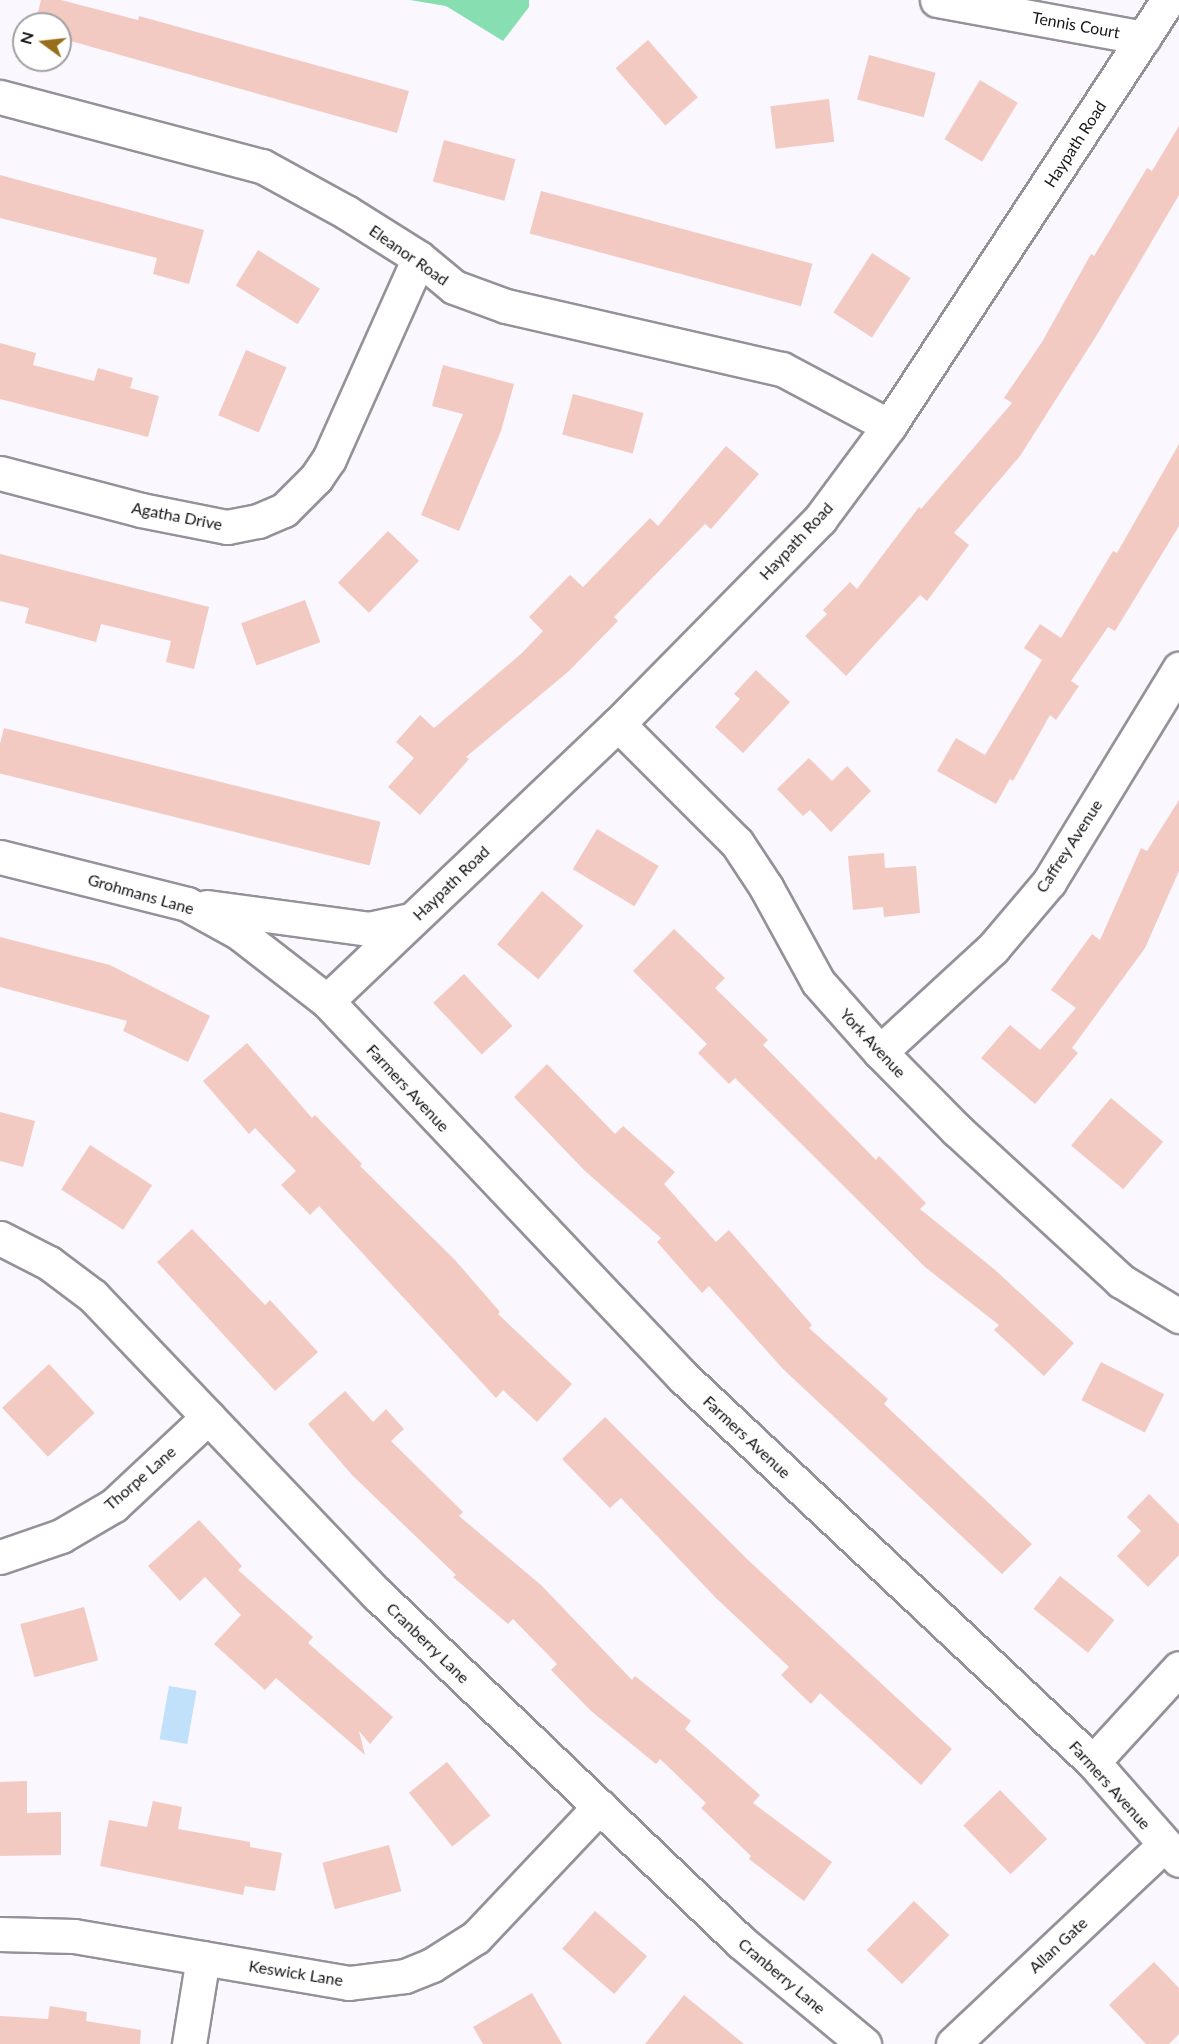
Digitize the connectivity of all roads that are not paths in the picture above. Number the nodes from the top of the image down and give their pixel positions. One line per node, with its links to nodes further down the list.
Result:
1 (937, 0): 3 (street, Tennis Court)
2 (1168, 0): 3 (street, Haypath Road)
3 (1144, 38): 6 (street, Haypath Road)
4 (0, 98): 5 (street, Eleanor Road)
5 (419, 258): 6 (street, Eleanor Road); 7 (street, Agatha Drive)
6 (889, 426): 9 (street, Haypath Road)
7 (0, 473)
8 (1179, 669): 14 (street, Caffrey Avenue)
9 (618, 723): 12 (street, Haypath Road); 14 (street, York Avenue)
10 (0, 857): 11 (street, Grohmans Lane)
11 (187, 904): 12 (street); 13 (street, Grohmans Lane)
12 (413, 920): 13 (street, Haypath Road)
13 (327, 1001): 20 (street, Farmers Avenue)
14 (880, 1052): 16 (street, York Avenue)
15 (0, 1238): 17 (street, Cranberry Lane)
16 (1179, 1316)
17 (208, 1417): 18 (street, Thorpe Lane); 21 (street, Cranberry Lane)
18 (0, 1557)
19 (1179, 1668): 20 (street)
20 (1093, 1762): 22 (street, Farmers Avenue)
21 (600, 1806): 24 (street, Keswick Lane); 26 (street, Cranberry Lane)
22 (1171, 1852): 27 (street, Allan Gate)
23 (0, 1934): 24 (street, Keswick Lane)
24 (203, 1958): 25 (street)
25 (189, 2044)
26 (864, 2044)
27 (953, 2044)

